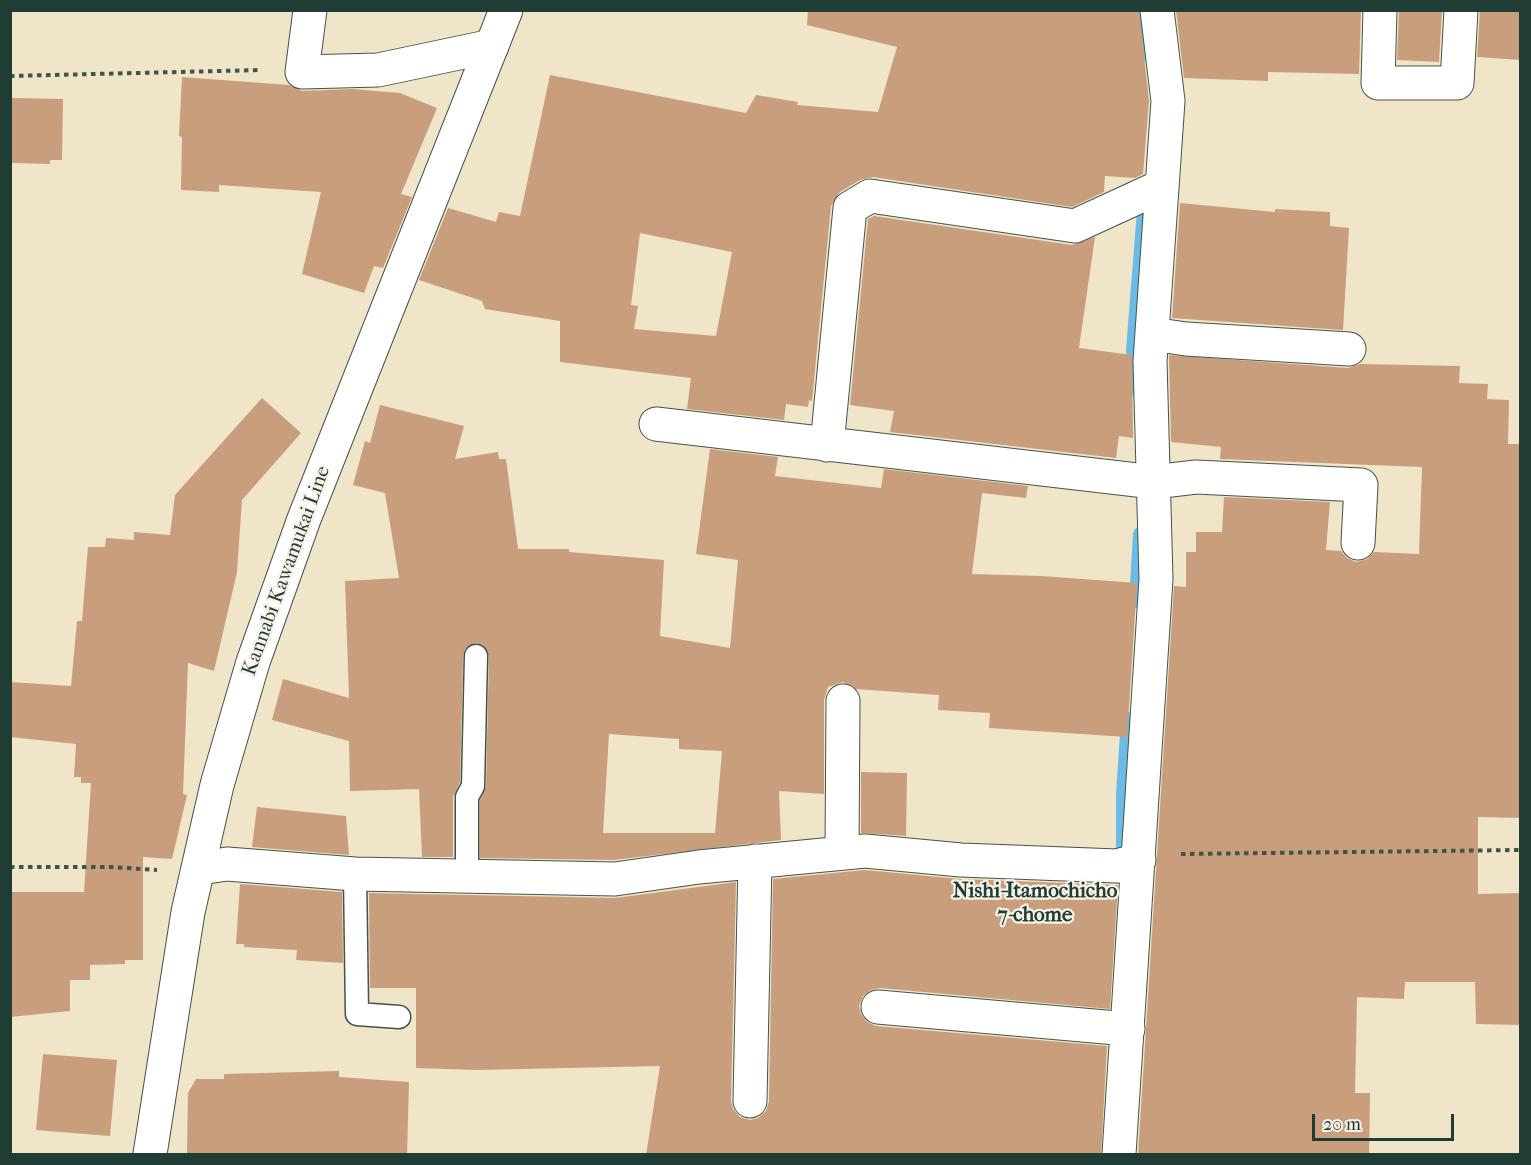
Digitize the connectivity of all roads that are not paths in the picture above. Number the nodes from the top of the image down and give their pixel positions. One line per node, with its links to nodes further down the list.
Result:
1 (310, 10): 6 (street)
2 (506, 10): 6 (street, Kannabi Kawamukai Line)
3 (1157, 10): 7 (street)
4 (1380, 10): 5 (street)
5 (1461, 10)
6 (492, 46): 19 (street, Kannabi Kawamukai Line)
7 (1162, 186): 8 (street); 11 (street)
8 (1152, 334): 9 (street); 12 (street)
9 (1349, 349)
10 (656, 424): 11 (street)
11 (826, 445): 12 (street)
12 (1154, 483): 13 (street); 17 (street)
13 (1358, 543)
14 (476, 656): 21 (lane)
15 (843, 701): 16 (street)
16 (842, 853): 17 (street); 18 (street)
17 (1139, 860): 24 (street)
18 (755, 861): 21 (street); 25 (street)
19 (200, 868): 20 (street); 26 (street, Kannabi Kawamukai Line)
20 (355, 874): 21 (street); 23 (lane)
21 (467, 876)
22 (878, 1007): 24 (street)
23 (399, 1017)
24 (1128, 1029): 27 (street)
25 (750, 1101)
26 (150, 1155)
27 (1119, 1155)

